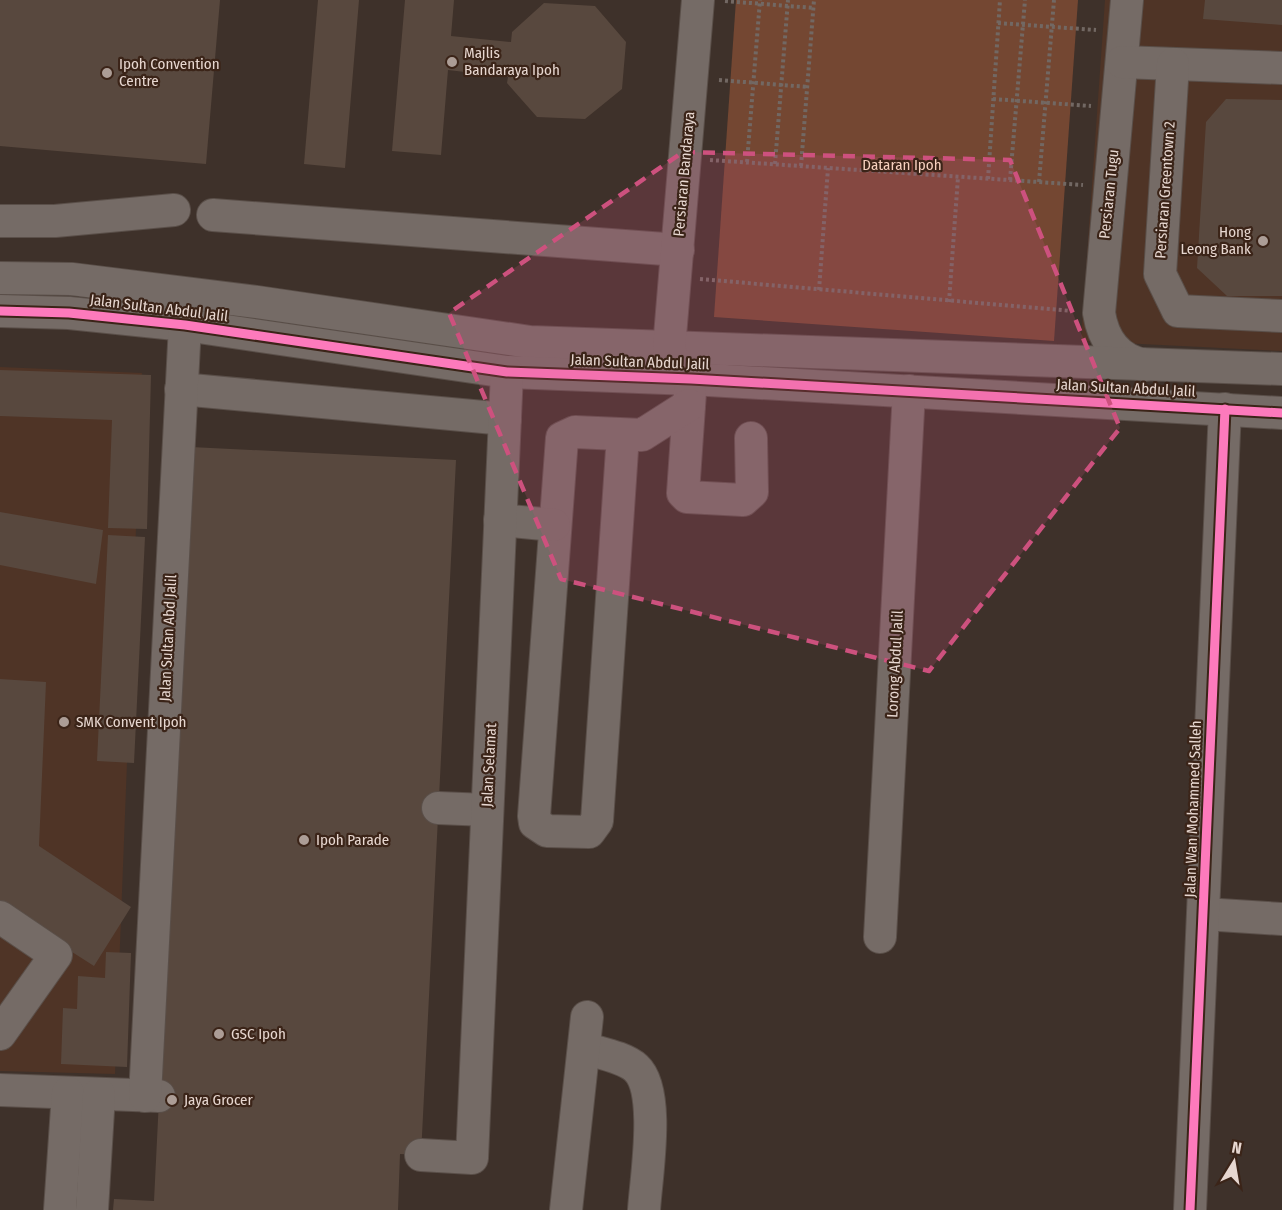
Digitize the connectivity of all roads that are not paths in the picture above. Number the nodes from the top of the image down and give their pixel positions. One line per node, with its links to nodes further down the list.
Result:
1 (698, 0): 9 (street, Persiaran Bandaraya)
2 (1127, 0): 3 (street, Persiaran Tugu)
3 (1123, 47): 4 (street); 15 (street, Persiaran Tugu)
4 (1173, 64): 5 (street); 12 (street, Persiaran Greentown 2)
5 (1282, 68)
6 (174, 210): 8 (street)
7 (213, 215): 9 (street)
8 (0, 221)
9 (677, 263): 14 (street, Persiaran Bandaraya)
10 (0, 278): 14 (street, Jalan Sultan Abdul Jalil)
11 (0, 311): 13 (street, Jalan Sultan Abdul Jalil)
12 (1282, 316)
13 (185, 325): 17 (street, Jalan Sultan Abdul Jalil); 21 (street, Jalan Sultan Abd Jalil)
14 (669, 348): 15 (street, Jalan Sultan Abdul Jalil); 18 (street); 20 (street)
15 (1144, 366): 16 (street, Jalan Sultan Abdul Jalil); 24 (street)
16 (1282, 369)
17 (507, 372): 18 (street, Jalan Sultan Abdul Jalil); 26 (street, Jalan Selamat)
18 (601, 376): 22 (street, Jalan Sultan Abdul Jalil)
19 (1282, 376): 24 (street)
20 (777, 384): 22 (street, Jalan Sultan Abdul Jalil); 23 (street, Jalan Sultan Abdul Jalil)
21 (182, 389): 26 (street); 42 (street, Jalan Sultan Abd Jalil)
22 (690, 392): 27 (street); 28 (street)
23 (909, 392): 24 (street, Jalan Sultan Abdul Jalil); 36 (street, Lorong Abdul Jalil)
24 (1224, 409): 25 (street, Jalan Sultan Abdul Jalil); 33 (street, Jalan Wan Mohammed Salleh)
25 (1282, 413)
26 (504, 430): 29 (street, Jalan Selamat)
27 (623, 435): 30 (street); 30 (street)
28 (751, 438)
29 (500, 520): 30 (street); 32 (street, Jalan Selamat)
30 (554, 525)
31 (438, 808): 32 (street)
32 (487, 810): 43 (street, Jalan Selamat)
33 (1204, 914): 35 (street); 48 (street, Jalan Wan Mohammed Salleh)
34 (0, 917): 38 (street)
35 (1282, 919)
36 (880, 937)
37 (587, 1017): 39 (street)
38 (0, 1034)
39 (584, 1048): 46 (street); 47 (street)
40 (0, 1090): 41 (street)
41 (68, 1093): 42 (street); 44 (street)
42 (99, 1094): 45 (street)
43 (421, 1155)
44 (60, 1210)
45 (92, 1210)
46 (566, 1210)
47 (644, 1210)
48 (1190, 1210)

